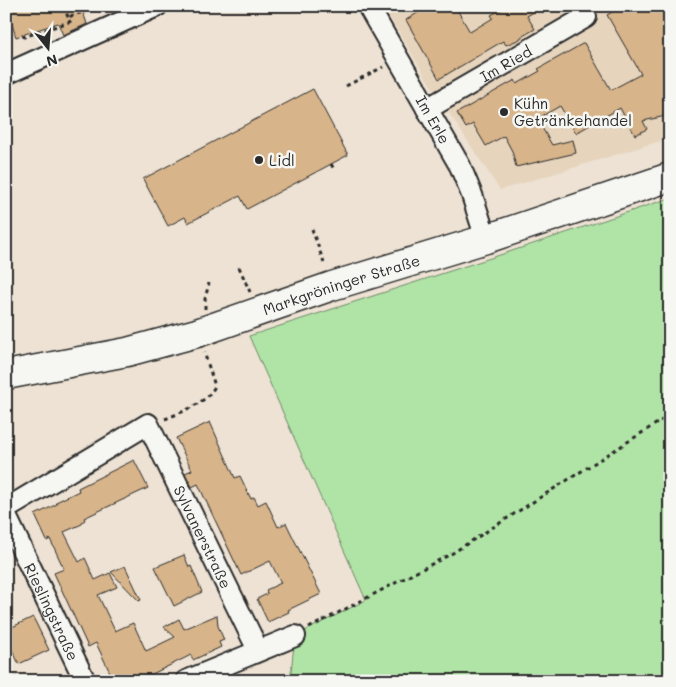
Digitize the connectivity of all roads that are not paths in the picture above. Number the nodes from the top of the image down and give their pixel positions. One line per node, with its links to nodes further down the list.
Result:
1 (157, 6): 4 (street)
2 (368, 6): 5 (street, Im Erle)
3 (586, 17): 5 (street, Im Ried)
4 (6, 74)
5 (427, 109): 7 (street, Im Erle)
6 (670, 177): 7 (main road, Markgröninger Straße)
7 (486, 239): 8 (main road, Markgröninger Straße)
8 (6, 375)
9 (6, 509): 12 (street, Sylvanerstraße)
10 (6, 516): 13 (street, Rieslingstraße)
11 (295, 636): 12 (street)
12 (258, 650): 14 (street)
13 (85, 681)
14 (186, 681)

